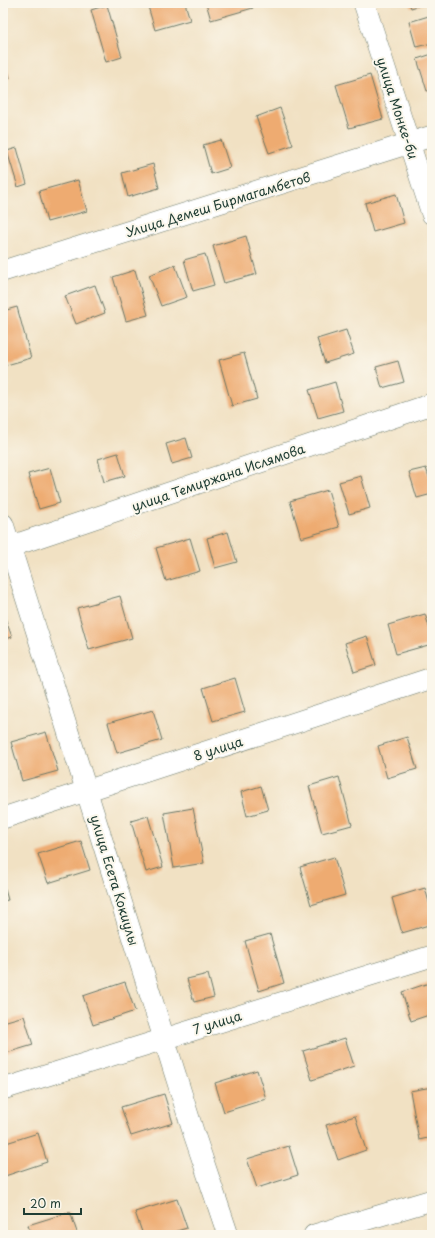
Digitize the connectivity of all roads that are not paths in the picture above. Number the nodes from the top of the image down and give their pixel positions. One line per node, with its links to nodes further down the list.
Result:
1 (364, 3): 3 (street, улица Монке-би)
2 (432, 136): 3 (street, Улица Демеш Бирмагамбетов)
3 (409, 144): 4 (street, улица Монке-би); 5 (street, Улица Демеш Бирмагамбетов)
4 (432, 214)
5 (3, 271)
6 (432, 404): 8 (street, улица Темиржана Ислямова)
7 (3, 524): 8 (street, улица Есета Кокиулы)
8 (7, 548): 10 (street, улица Есета Кокиулы)
9 (432, 678): 10 (street, 8 улица)
10 (87, 791): 11 (street, 8 улица); 13 (street, улица Есета Кокиулы)
11 (3, 818)
12 (432, 956): 13 (street, 7 улица)
13 (164, 1039): 14 (street, 7 улица); 16 (street, улица Есета Кокиулы)
14 (3, 1089)
15 (432, 1200): 17 (street)
16 (228, 1235)
17 (314, 1235)

